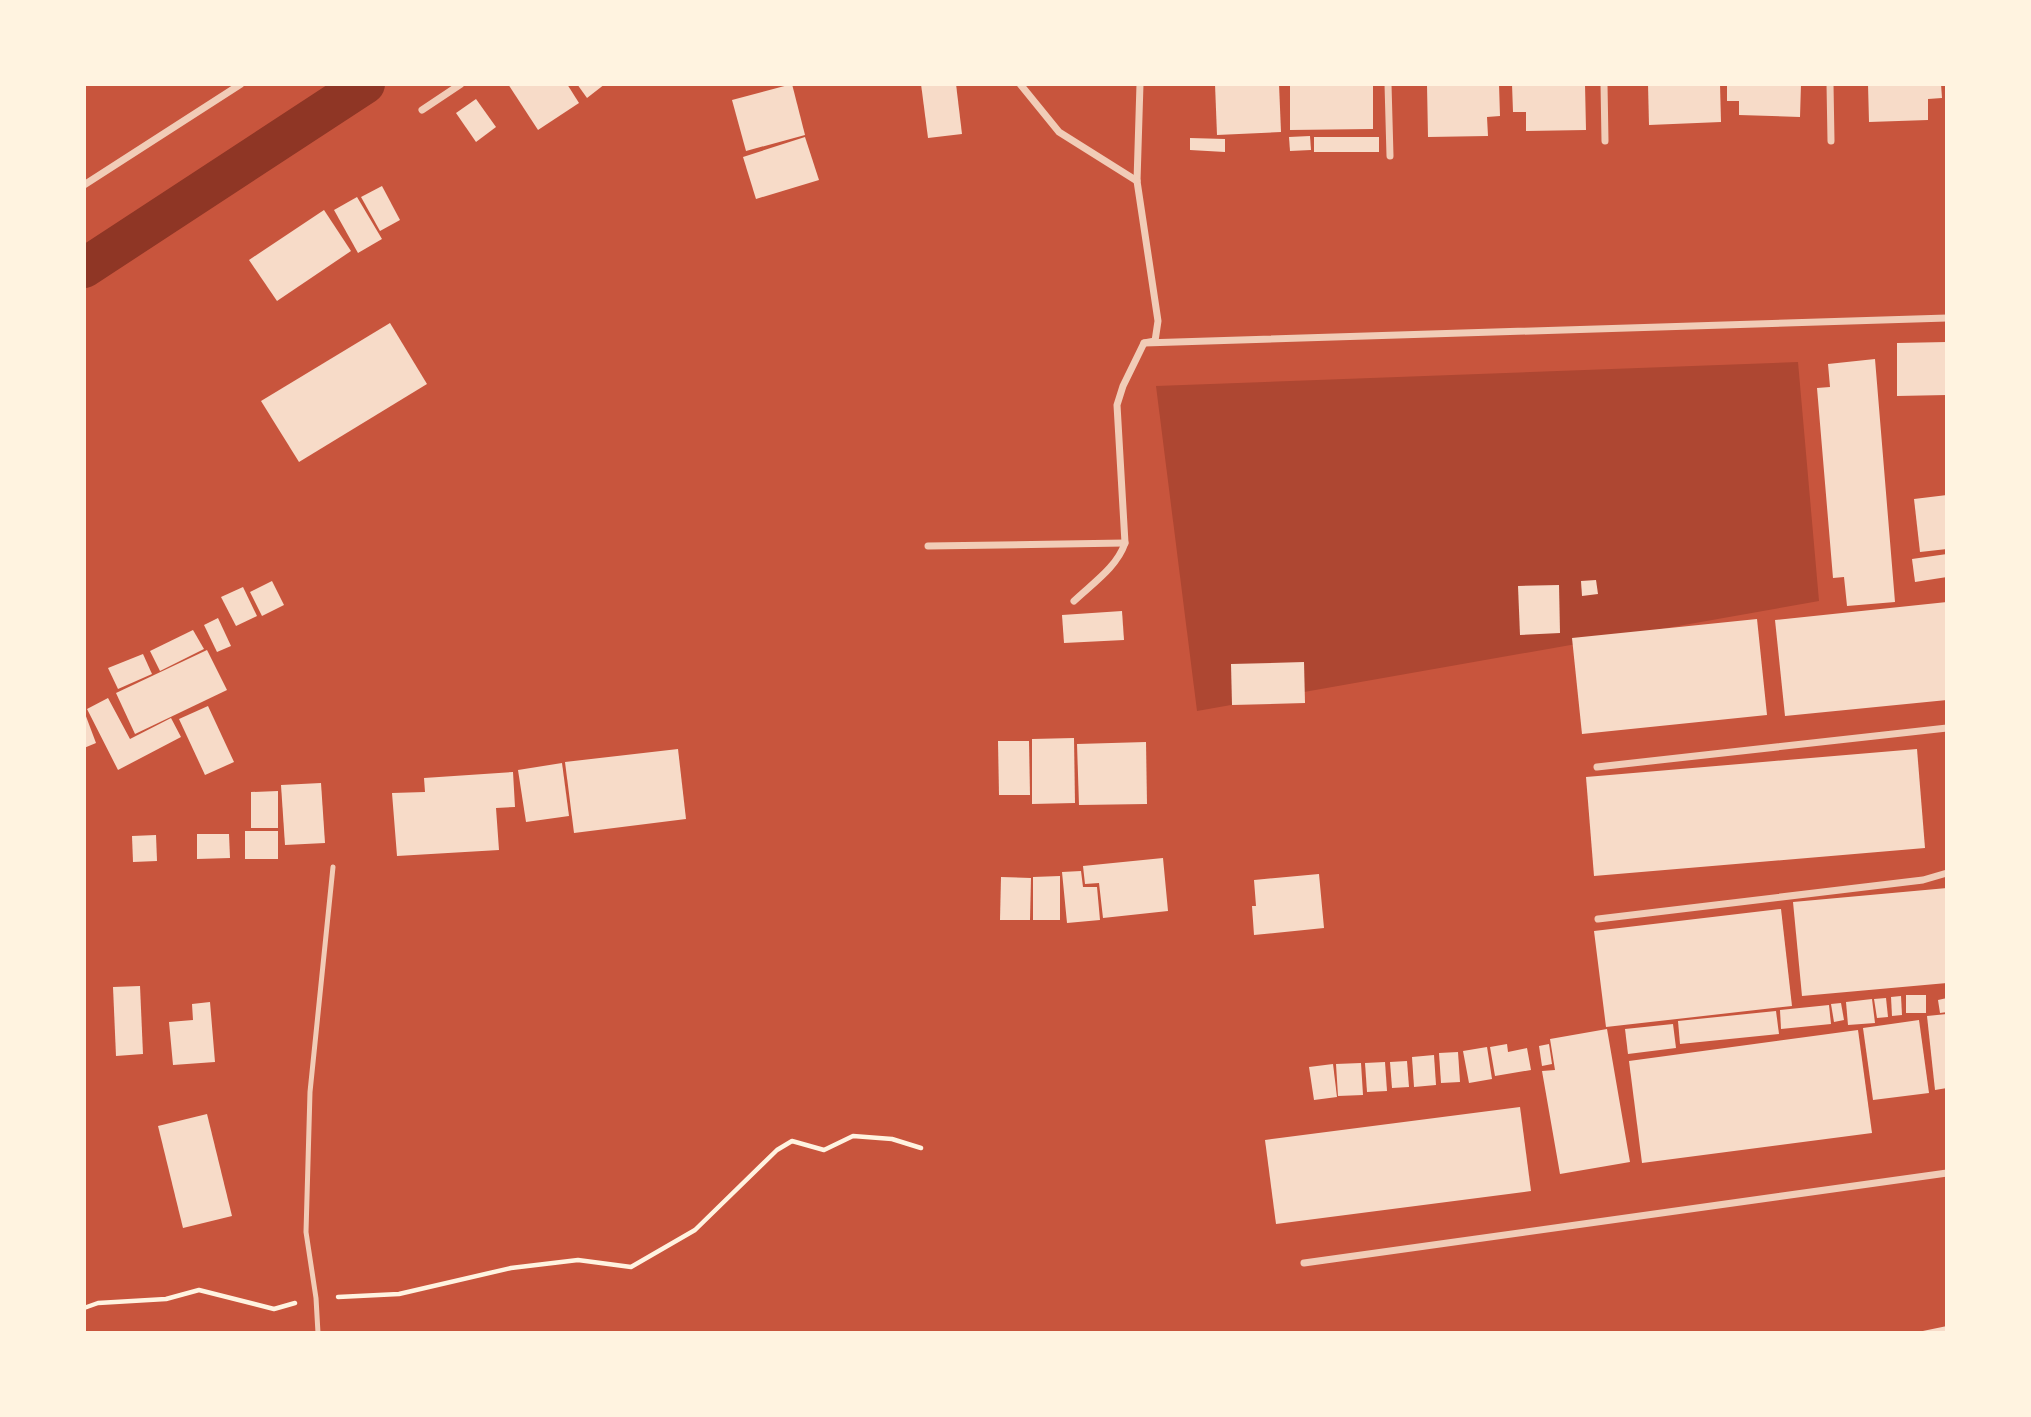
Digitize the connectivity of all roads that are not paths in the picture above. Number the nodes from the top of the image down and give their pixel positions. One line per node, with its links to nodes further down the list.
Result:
1 (241, 84): 13 (street)
2 (461, 84): 8 (street)
3 (1020, 84): 12 (street)
4 (1140, 84): 12 (street)
5 (1388, 84): 11 (street)
6 (1604, 84): 9 (street)
7 (1830, 84): 10 (street)
8 (422, 110)
9 (1605, 141)
10 (1831, 141)
11 (1390, 156)
12 (1137, 181): 15 (street)
13 (84, 185)
14 (1947, 318): 15 (street)
15 (1144, 343): 16 (street)
16 (1125, 543): 17 (street); 18 (street)
17 (928, 546)
18 (1074, 601)
19 (1947, 728): 20 (street)
20 (1597, 767)
21 (333, 867): 26 (lane)
22 (1947, 873): 23 (street)
23 (1598, 919)
24 (1947, 1172): 25 (street)
25 (1304, 1263)
26 (318, 1333)

